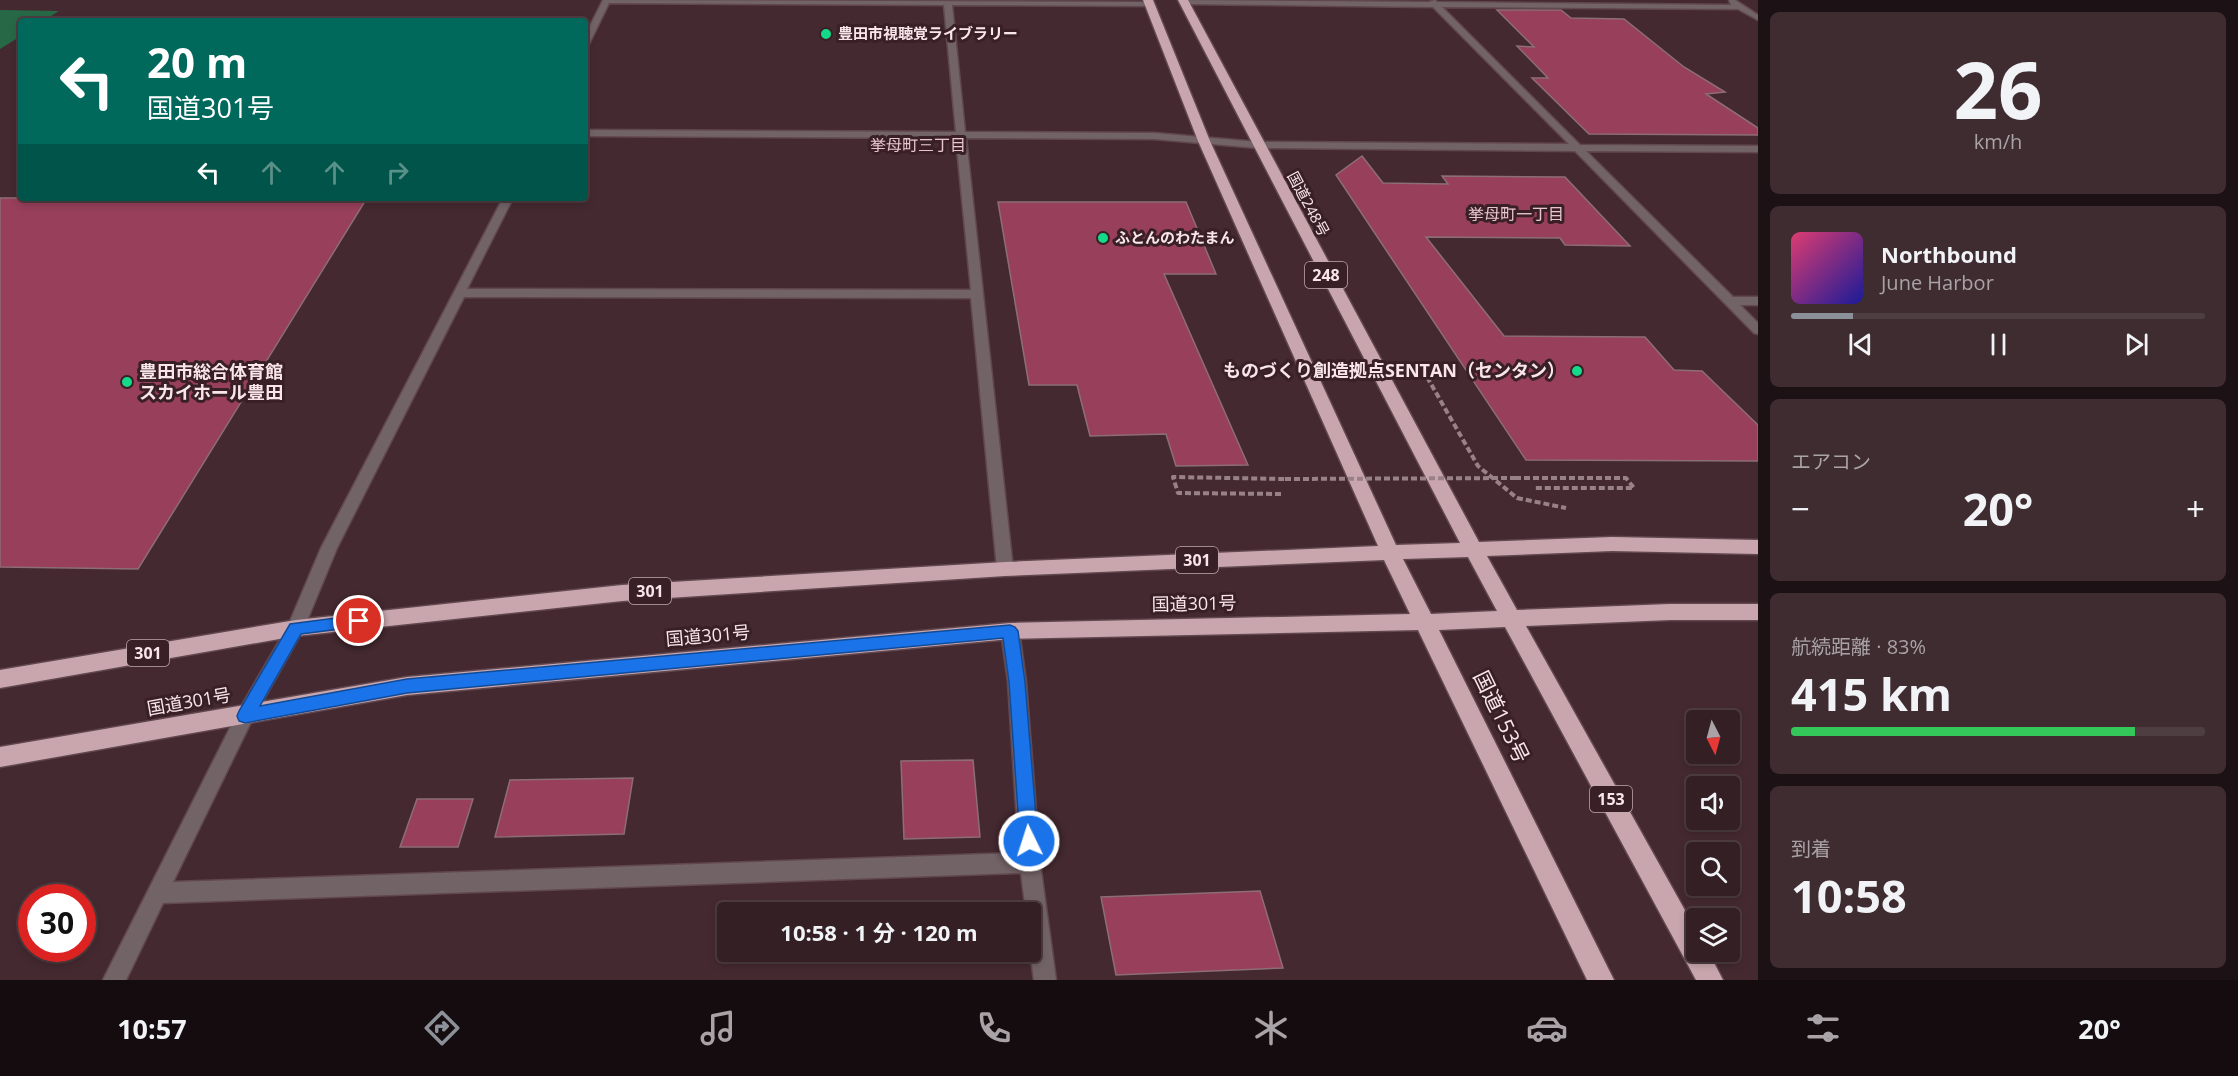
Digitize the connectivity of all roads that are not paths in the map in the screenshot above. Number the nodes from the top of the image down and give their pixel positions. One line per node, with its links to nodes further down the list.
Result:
1 (1728, 0): 7 (street)
2 (607, 1): 3 (street); 9 (street)
3 (947, 1): 5 (street); 11 (street)
4 (1183, 1): 6 (street); 13 (highway, 国道248号 / 248)
5 (1149, 2): 12 (highway)
6 (1434, 3): 7 (street); 14 (street)
7 (1740, 7): 8 (street)
8 (1758, 18)
9 (588, 38)
10 (588, 133): 11 (street)
11 (960, 136): 12 (street); 18 (street)
12 (1204, 141): 13 (street); 24 (highway)
13 (1258, 145): 14 (street); 23 (highway, 国道248号 / 248)
14 (1579, 148): 15 (street); 19 (street)
15 (1758, 148)
16 (506, 201): 17 (street)
17 (461, 292): 18 (street); 29 (street)
18 (976, 294): 25 (street)
19 (1729, 301): 20 (street); 21 (street)
20 (1758, 301)
21 (1758, 330)
22 (1758, 547): 23 (highway)
23 (1473, 549): 24 (highway); 27 (highway, 153)
24 (1389, 552): 25 (highway, 301); 28 (highway, 国道153号)
25 (1005, 569): 29 (highway, 301)
26 (1758, 612): 27 (highway)
27 (1511, 618): 28 (highway, 国道301号); 39 (highway, 153)
28 (1425, 622): 30 (highway, 国道301号); 38 (highway, 国道153号)
29 (296, 628): 31 (highway, 301); 32 (street)
30 (1010, 631): 32 (highway, 国道301号); 34 (street)
31 (0, 679)
32 (245, 716): 33 (highway, 国道301号); 35 (street)
33 (0, 758)
34 (1030, 863): 35 (street); 37 (street)
35 (157, 893): 36 (street)
36 (114, 980)
37 (1045, 980)
38 (1601, 980)
39 (1710, 980)

